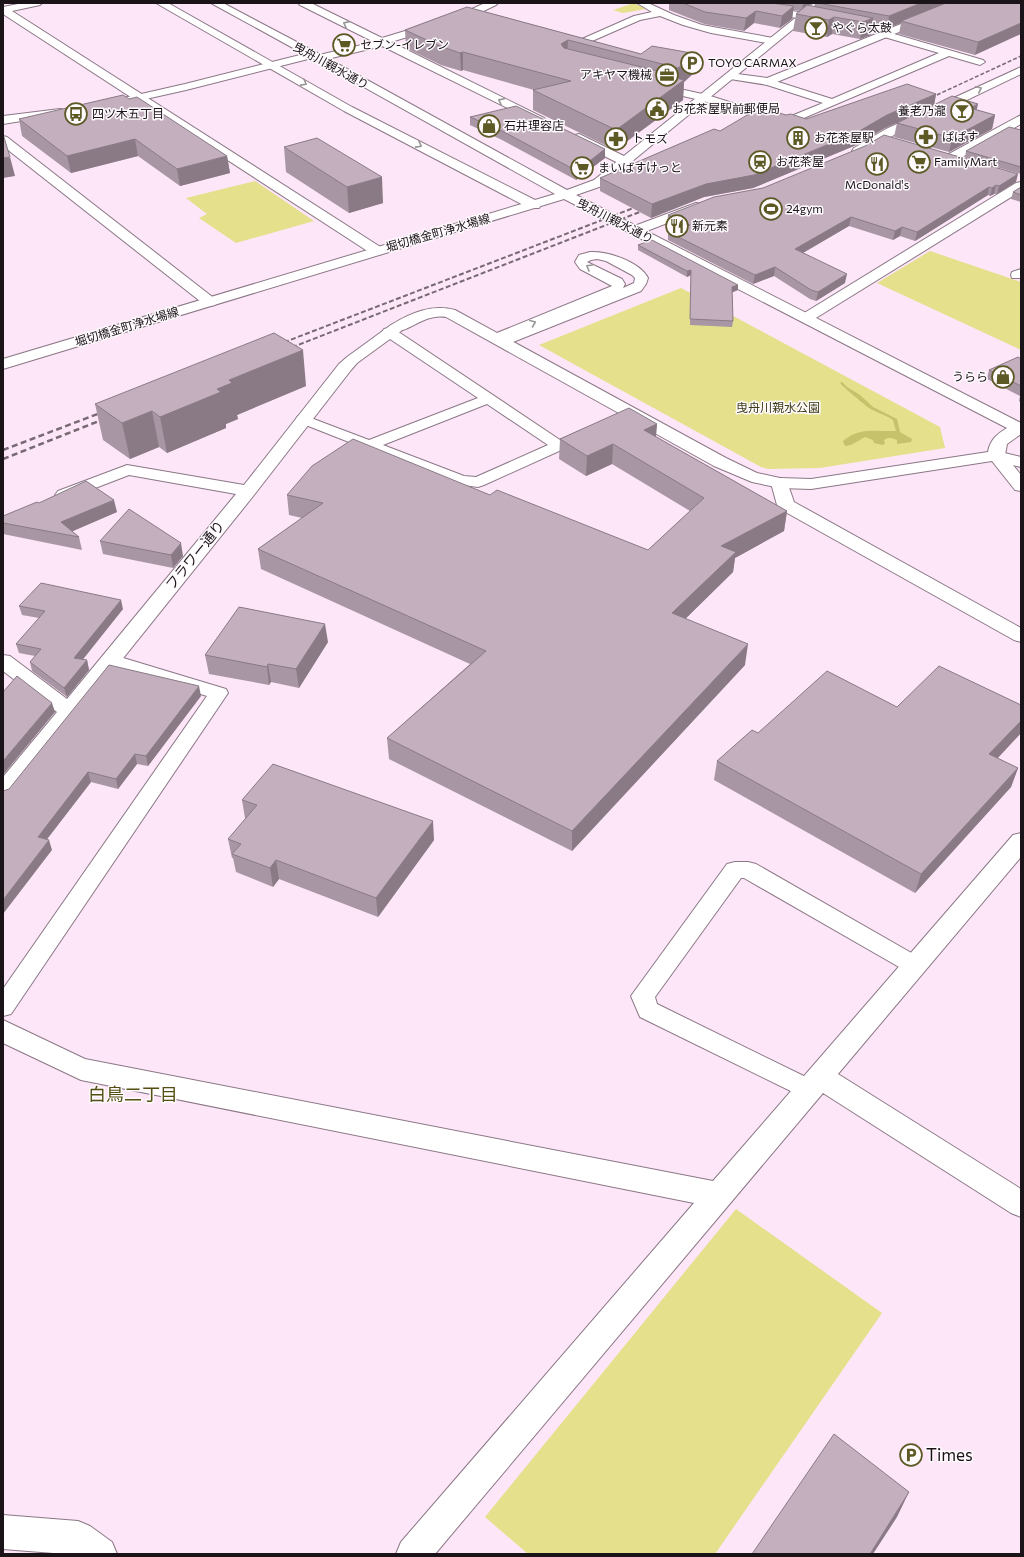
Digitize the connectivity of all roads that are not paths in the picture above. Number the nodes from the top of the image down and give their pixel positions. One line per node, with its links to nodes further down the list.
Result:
1 (37, 3): 11 (street)
2 (161, 3): 24 (street)
3 (216, 3): 22 (street, 曳舟川親水通り)
4 (303, 3): 12 (street)
5 (493, 3): 20 (street)
6 (641, 3): 13 (lane)
7 (736, 3): 14 (lane)
8 (820, 3): 14 (street, 堀切橋金町浄水場線)
9 (962, 3): 17 (street)
10 (328, 5): 12 (street)
11 (3, 10): 30 (street)
12 (316, 10): 20 (street, one-way to 12)
13 (662, 13): 18 (lane); 19 (lane)
14 (803, 17): 15 (street); 19 (street, 堀切橋金町浄水場線)
15 (818, 20)
16 (872, 30): 17 (street)
17 (885, 34): 21 (lane); 27 (street)
18 (559, 36)
19 (773, 41): 26 (street, 堀切橋金町浄水場線)
20 (382, 42): 22 (street); 38 (street, one-way to 20)
21 (947, 53): 23 (lane); 31 (lane)
22 (316, 57): 24 (street); 49 (street, 曳舟川親水通り)
23 (980, 62)
24 (270, 65): 30 (street); 51 (street, one-way to 51)
25 (1021, 70): 40 (street, one-way to 25)
26 (730, 76): 27 (street); 29 (street, 堀切橋金町浄水場線)
27 (768, 82): 31 (lane)
28 (647, 84): 29 (lane)
29 (704, 97): 34 (lane); 46 (street, 堀切橋金町浄水場線)
30 (140, 98): 32 (street); 53 (street)
31 (832, 102): 34 (lane)
32 (98, 106)
33 (72, 110): 36 (street)
34 (757, 114): 37 (lane)
35 (1021, 119): 45 (street)
36 (3, 120)
37 (744, 122)
38 (549, 124)
39 (569, 134): 46 (street)
40 (881, 138): 42 (street); 44 (street)
41 (3, 140): 54 (street)
42 (895, 142)
43 (937, 154): 45 (street)
44 (846, 155)
45 (951, 158): 47 (street)
46 (624, 161): 49 (street, 堀切橋金町浄水場線)
47 (965, 163)
48 (1019, 181): 55 (street)
49 (565, 195): 51 (street, 堀切橋金町浄水場線); 52 (street, 曳舟川親水通り)
50 (705, 204): 52 (street)
51 (534, 205): 53 (street, 堀切橋金町浄水場線)
52 (634, 231): 55 (street, 曳舟川親水通り)
53 (377, 251): 54 (street, 堀切橋金町浄水場線)
54 (210, 302): 58 (street, 堀切橋金町浄水場線)
55 (806, 318): 62 (street, 曳舟川親水通り)
56 (392, 330): 57 (street, フラワー通り); 59 (lane); 61 (street, フラワー通り)
57 (500, 340): 57 (lane, one-way to 57); 60 (street, フラワー通り)
58 (5, 362)
59 (488, 398): 63 (lane); 64 (lane)
60 (631, 413): 64 (lane); 67 (street, フラワー通り)
61 (303, 419): 63 (lane); 69 (street, フラワー通り)
62 (1021, 428): 65 (street)
63 (369, 445): 64 (lane)
64 (558, 446)
65 (996, 456): 66 (street, フラワー通り); 67 (street, フラワー通り); 68 (street)
66 (1021, 462)
67 (780, 484): 71 (street)
68 (1021, 486)
69 (248, 490): 70 (street); 72 (street, フラワー通り)
70 (47, 502)
71 (1021, 636)
72 (110, 660): 74 (street, フラワー通り); 78 (lane)
73 (3, 661): 74 (street)
74 (69, 711): 75 (street, フラワー通り)
75 (3, 792)
76 (1021, 841): 77 (street)
77 (914, 965): 80 (street); 80 (lane)
78 (3, 1007)
79 (3, 1031): 81 (street)
80 (814, 1083): 81 (street); 82 (street)
81 (718, 1195): 85 (street)
82 (1021, 1204)
83 (3, 1532): 84 (street)
84 (100, 1554)
85 (413, 1554)

